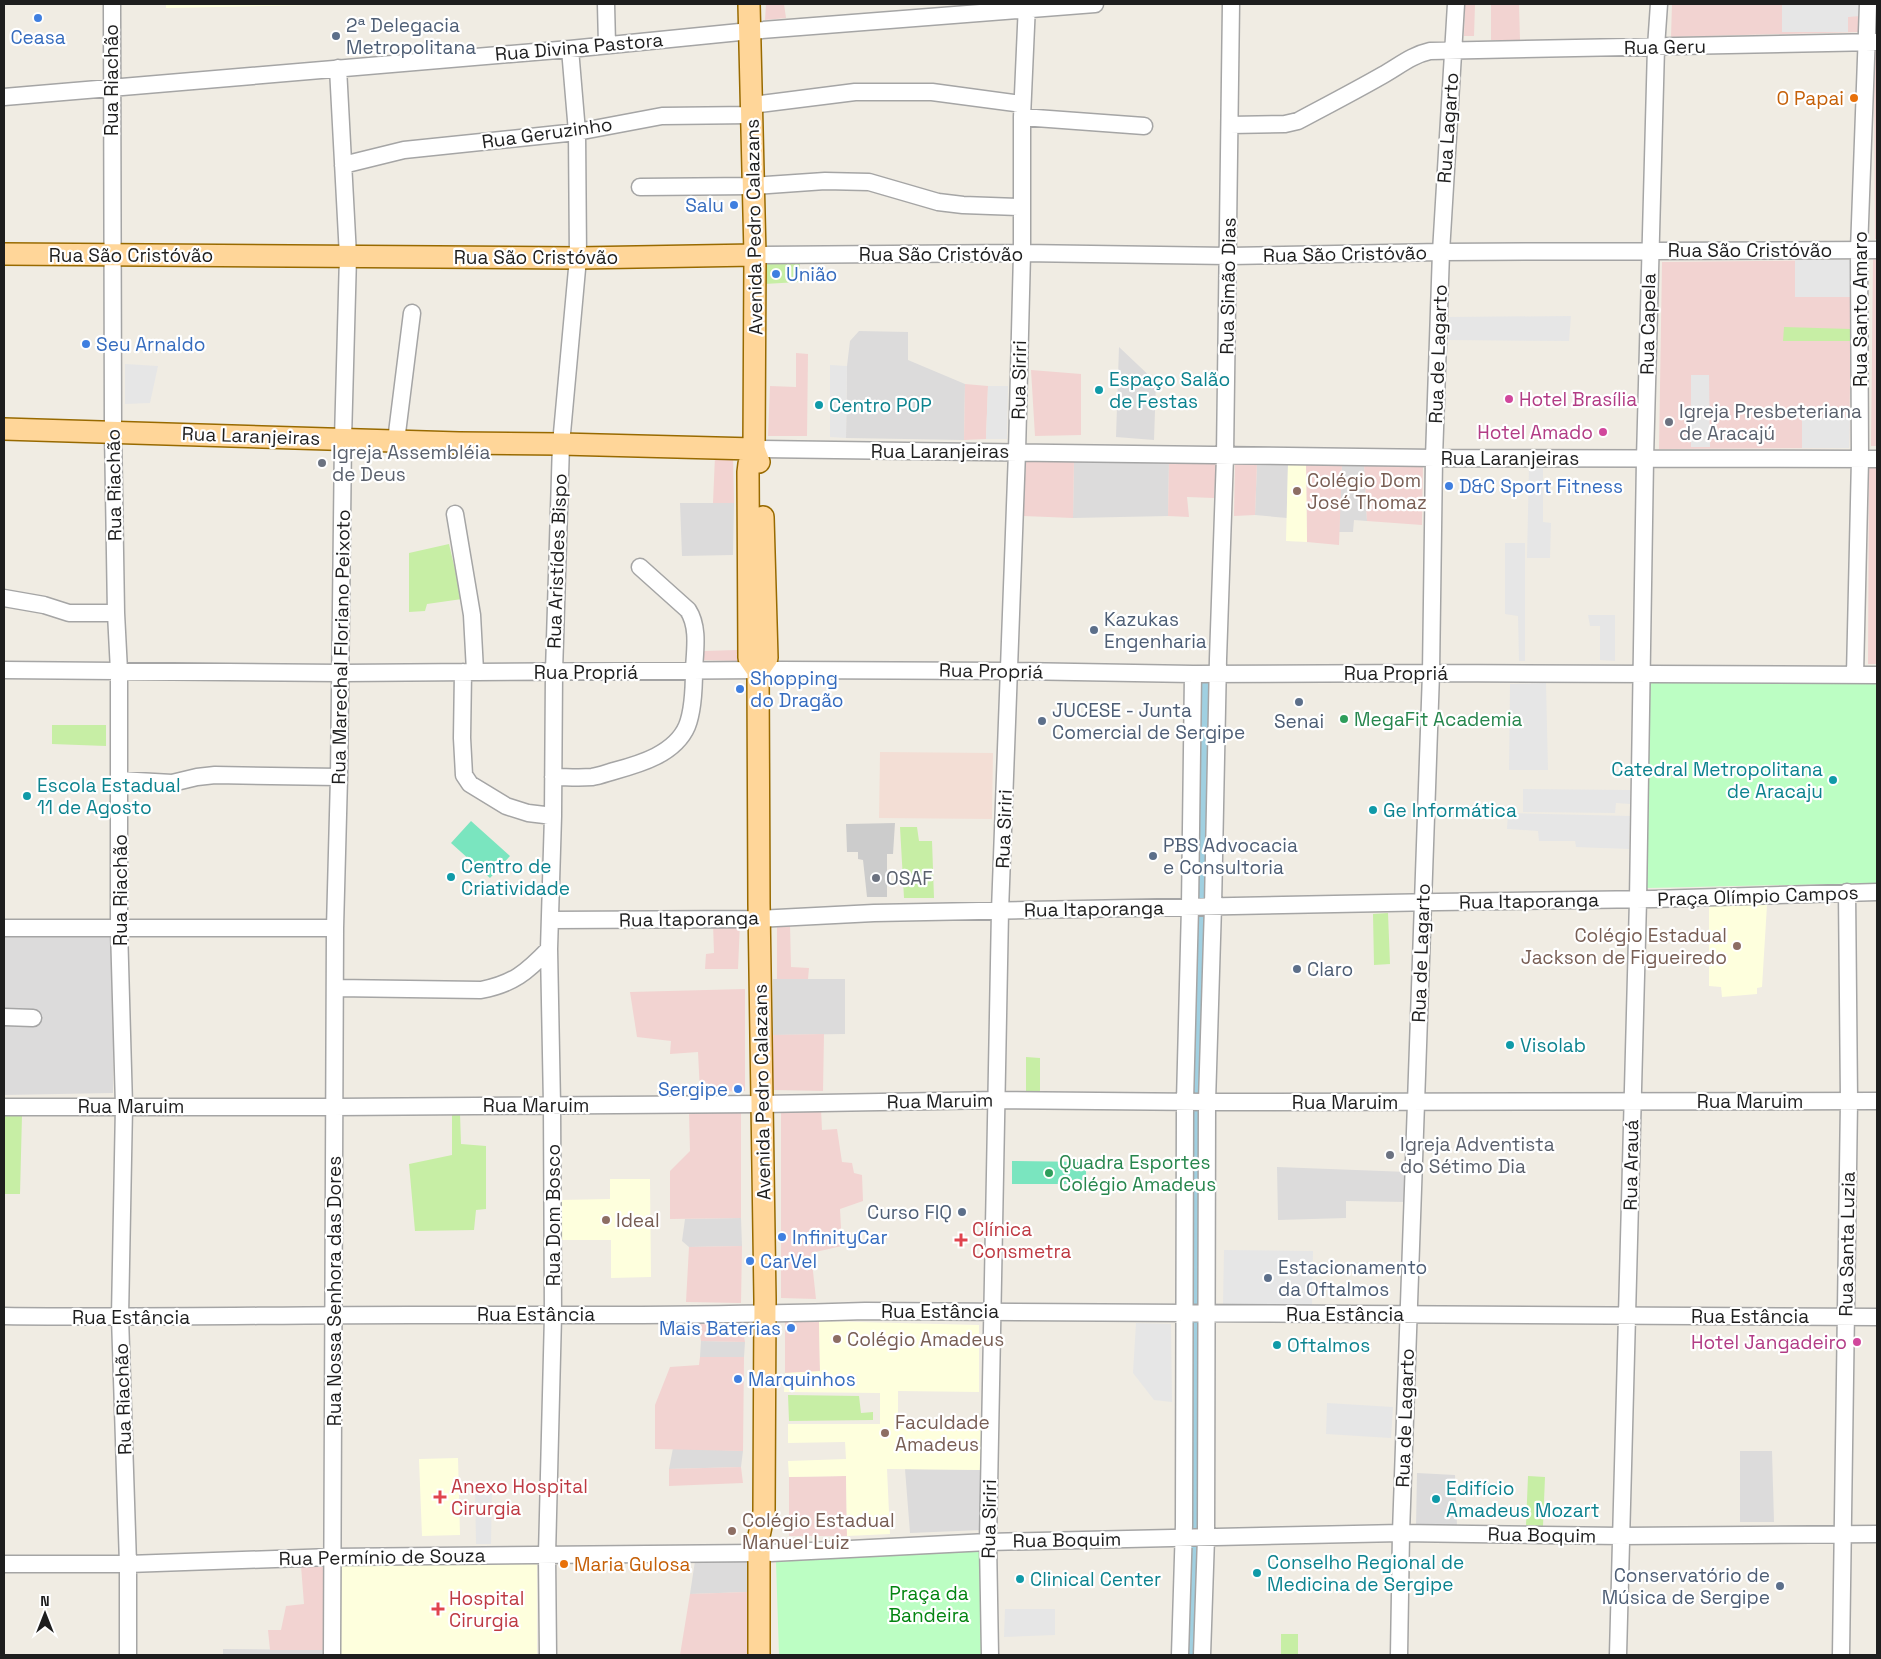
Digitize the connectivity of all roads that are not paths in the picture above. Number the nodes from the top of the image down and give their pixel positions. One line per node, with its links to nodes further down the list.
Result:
1 (112, 4): 17 (street, Rua Riachão)
2 (606, 4): 12 (street)
3 (749, 4): 10 (main road, Avenida Pedro Calazans)
4 (1095, 4): 9 (street, Rua Divina Pastora)
5 (1231, 4): 21 (street, Rua Simão Dias)
6 (1456, 4): 15 (street, Rua Lagarto)
7 (1659, 4): 13 (street, Rua Capela)
8 (1868, 4): 11 (street, Rua Santo Amaro)
9 (1027, 6): 10 (street, Rua Divina Pastora); 20 (street, Rua Siriri)
10 (750, 31): 12 (street, Rua Divina Pastora); 19 (main road, Avenida Pedro Calazans)
11 (1872, 42): 13 (street, Rua Geru); 29 (street, Rua Santo Amaro)
12 (607, 45): 14 (street, Rua Divina Pastora)
13 (1656, 47): 15 (street, Rua Geru); 28 (street, Rua Capela)
14 (570, 49): 16 (street, Rua Divina Pastora); 23 (street, Rua Aristídes Bispo)
15 (1453, 51): 21 (street, Rua Geru); 31 (street, Rua Lagarto)
16 (338, 68): 17 (street, Rua Divina Pastora); 24 (street, Rua Marechal Floriano Peixoto)
17 (111, 88): 18 (street, Rua Divina Pastora); 34 (street, Rua Riachão)
18 (4, 97)
19 (752, 110): 20 (street, Rua Geruzinho); 23 (street, Rua Geruzinho); 25 (main road, Avenida Pedro Calazans)
20 (1022, 110): 22 (street, Rua Geruzinho); 27 (street, Rua Siriri)
21 (1230, 124): 37 (street, Rua Simão Dias)
22 (1144, 126)
23 (578, 132): 24 (street, Rua Geruzinho); 38 (street, Rua Aristídes Bispo)
24 (343, 165): 36 (street, Rua Marechal Floriano Peixoto)
25 (753, 186): 26 (street); 27 (street); 35 (main road, Avenida Pedro Calazans)
26 (640, 187)
27 (1021, 207): 33 (street, Rua Siriri)
28 (1650, 250): 29 (street, Rua São Cristóvão); 31 (street, Rua São Cristóvão); 49 (street, Rua Capela)
29 (1859, 250): 30 (street, Rua São Cristóvão); 50 (street, Rua Santo Amaro)
30 (1877, 250)
31 (1441, 252): 37 (street, Rua São Cristóvão); 48 (street, Rua de Lagarto)
32 (4, 254): 34 (main road, Rua São Cristóvão)
33 (1022, 254): 35 (street, Rua São Cristóvão); 37 (street, Rua São Cristóvão); 46 (street, Rua Siriri)
34 (112, 255): 36 (main road, Rua São Cristóvão); 41 (street, Rua Riachão)
35 (755, 255): 38 (main road, Rua São Cristóvão); 45 (main road, Avenida Pedro Calazans)
36 (348, 256): 38 (main road, Rua São Cristóvão); 42 (street, Rua Marechal Floriano Peixoto)
37 (1229, 256): 47 (street, Rua Simão Dias)
38 (578, 258): 44 (street, Rua Aristídes Bispo)
39 (412, 312): 43 (street)
40 (4, 429): 41 (main road, Rua Laranjeiras)
41 (113, 432): 42 (main road, Rua Laranjeiras); 55 (street, Rua Riachão)
42 (344, 439): 43 (main road, Rua Laranjeiras); 63 (street, Rua Marechal Floriano Peixoto)
43 (396, 441): 44 (main road, Rua Laranjeiras)
44 (561, 444): 45 (main road, Rua Laranjeiras); 61 (street, Rua Aristídes Bispo)
45 (754, 449): 46 (street, Rua Laranjeiras); 58 (main road, Avenida Pedro Calazans)
46 (1017, 452): 47 (street, Rua Laranjeiras); 59 (street, Rua Siriri)
47 (1225, 456): 48 (street, Rua Laranjeiras); 64 (street, Rua Simão Dias)
48 (1434, 458): 49 (street, Rua Laranjeiras); 65 (street, Rua de Lagarto)
49 (1645, 459): 50 (street, Rua Laranjeiras); 66 (street, Rua Capela)
50 (1860, 459): 51 (street, Rua Laranjeiras); 67 (street, Rua Santo Amaro)
51 (1877, 459)
52 (455, 514): 60 (street)
53 (640, 567): 62 (street)
54 (4, 598): 55 (street)
55 (116, 613): 57 (street, Rua Riachão)
56 (4, 670): 57 (street, Rua Propriá)
57 (119, 671): 63 (street, Rua Propriá); 71 (street, Rua Riachão)
58 (758, 671): 59 (street, Rua Propriá); 62 (street, Rua Propriá); 79 (main road, Avenida Pedro Calazans)
59 (1010, 671): 64 (street, Rua Propriá); 78 (street, Rua Siriri)
60 (469, 672): 61 (street, Rua Propriá); 63 (street, Rua Propriá); 72 (street)
61 (554, 672): 62 (street, Rua Propriá); 70 (street, Rua Aristídes Bispo)
62 (694, 672): 70 (street)
63 (340, 673): 69 (street, Rua Marechal Floriano Peixoto)
64 (1205, 673): 65 (street, Rua Propriá); 77 (street); 77 (street)
65 (1431, 673): 66 (street, Rua Propriá); 76 (street, Rua de Lagarto)
66 (1642, 674): 67 (street); 75 (street, Rua Arauá)
67 (1855, 675): 68 (street)
68 (1877, 675)
69 (339, 777): 71 (street); 83 (street, Rua Marechal Floriano Peixoto)
70 (553, 777): 72 (street, Rua Aristídes Bispo)
71 (119, 780): 82 (street, Rua Riachão)
72 (553, 816): 80 (street, Rua Aristídes Bispo)
73 (1847, 892): 74 (street, Praça Olímpio Campos); 75 (street, Praça Olímpio Campos); 91 (street, Rua Santa Luzia)
74 (1877, 892)
75 (1638, 900): 76 (street, Rua Itaporanga); 90 (street, Rua Arauá)
76 (1423, 902): 77 (street, Rua Itaporanga); 93 (street, Rua de Lagarto)
77 (1201, 907): 78 (street, Rua Itaporanga); 89 (street); 89 (street)
78 (1000, 911): 79 (street, Rua Itaporanga); 88 (street, Rua Siriri)
79 (759, 918): 80 (street, Rua Itaporanga); 94 (main road, Avenida Pedro Calazans)
80 (550, 920): 84 (street, Rua Aristídes Bispo)
81 (4, 928): 82 (street)
82 (119, 928): 83 (street); 96 (street, Rua Riachão)
83 (335, 928): 85 (street, Rua Nossa Senhora das Dores)
84 (549, 949): 85 (street); 95 (street, Rua Aristídes Bispo)
85 (336, 988): 98 (street, Rua Nossa Senhora das Dores)
86 (4, 1017): 87 (street)
87 (33, 1018)
88 (998, 1100): 89 (street, Rua Maruim); 94 (street, Rua Maruim); 99 (street, Rua Siriri)
89 (1195, 1101): 93 (street, Rua Maruim); 100 (street); 100 (street)
90 (1632, 1101): 91 (street, Rua Maruim); 93 (street, Rua Maruim); 108 (street, Rua Arauá)
91 (1849, 1101): 92 (street, Rua Maruim); 106 (street, Rua Santa Luzia)
92 (1877, 1101)
93 (1415, 1102): 102 (street, Rua de Lagarto)
94 (762, 1104): 95 (street, Rua Maruim); 101 (main road, Avenida Pedro Calazans)
95 (552, 1105): 98 (street, Rua Maruim); 104 (street, Rua Dom Bosco)
96 (124, 1106): 97 (street, Rua Maruim); 98 (street, Rua Maruim); 107 (street, Rua Riachão)
97 (4, 1107)
98 (335, 1107): 103 (street, Rua Nossa Senhora das Dores)
99 (992, 1312): 100 (street, Rua Estância); 101 (street, Rua Estância); 115 (street, Rua Siriri)
100 (1195, 1313): 102 (street, Rua Estância); 114 (street); 114 (street)
101 (764, 1314): 104 (street, Rua Estância); 116 (main road, Avenida Pedro Calazans)
102 (1408, 1314): 108 (street, Rua Estância); 110 (street, Rua de Lagarto)
103 (334, 1315): 104 (street, Rua Estância); 107 (street, Rua Estância); 118 (street, Rua Nossa Senhora das Dores)
104 (553, 1315): 117 (street, Rua Dom Bosco)
105 (4, 1316): 107 (street, Rua Estância)
106 (1845, 1316): 108 (street, Rua Estância); 109 (street, Rua Estância); 111 (street, Rua Santa Luzia)
107 (120, 1317): 120 (street, Rua Riachão)
108 (1628, 1317): 113 (street, Rua Arauá)
109 (1877, 1317)
110 (1401, 1533): 113 (street, Rua Boquim); 114 (street, Rua Boquim); 129 (street, Rua de Lagarto)
111 (1842, 1534): 112 (street, Rua Boquim); 113 (street, Rua Boquim); 131 (street, Rua Santa Luzia)
112 (1877, 1534)
113 (1621, 1536): 130 (street, Rua Arauá)
114 (1195, 1538): 115 (street, Rua Boquim); 127 (street); 128 (street)
115 (988, 1542): 116 (street, Rua Boquim); 126 (street, Rua Siriri)
116 (765, 1553): 117 (street, Rua Permínio de Souza); 124 (main road, Avenida Pedro Calazans); 125 (main road, Avenida Pedro Calazans)
117 (547, 1555): 118 (street, Rua Permínio de Souza); 123 (street, Rua Dom Bosco)
118 (332, 1557): 120 (street, Rua Permínio de Souza); 122 (street, Rua Nossa Senhora das Dores)
119 (4, 1564): 120 (street, Rua Permínio de Souza)
120 (128, 1564): 121 (street, Rua Riachão)
121 (128, 1655)
122 (332, 1655)
123 (548, 1655)
124 (759, 1655)
125 (773, 1655)
126 (990, 1655)
127 (1180, 1655)
128 (1202, 1655)
129 (1399, 1655)
130 (1618, 1655)
131 (1841, 1655)

